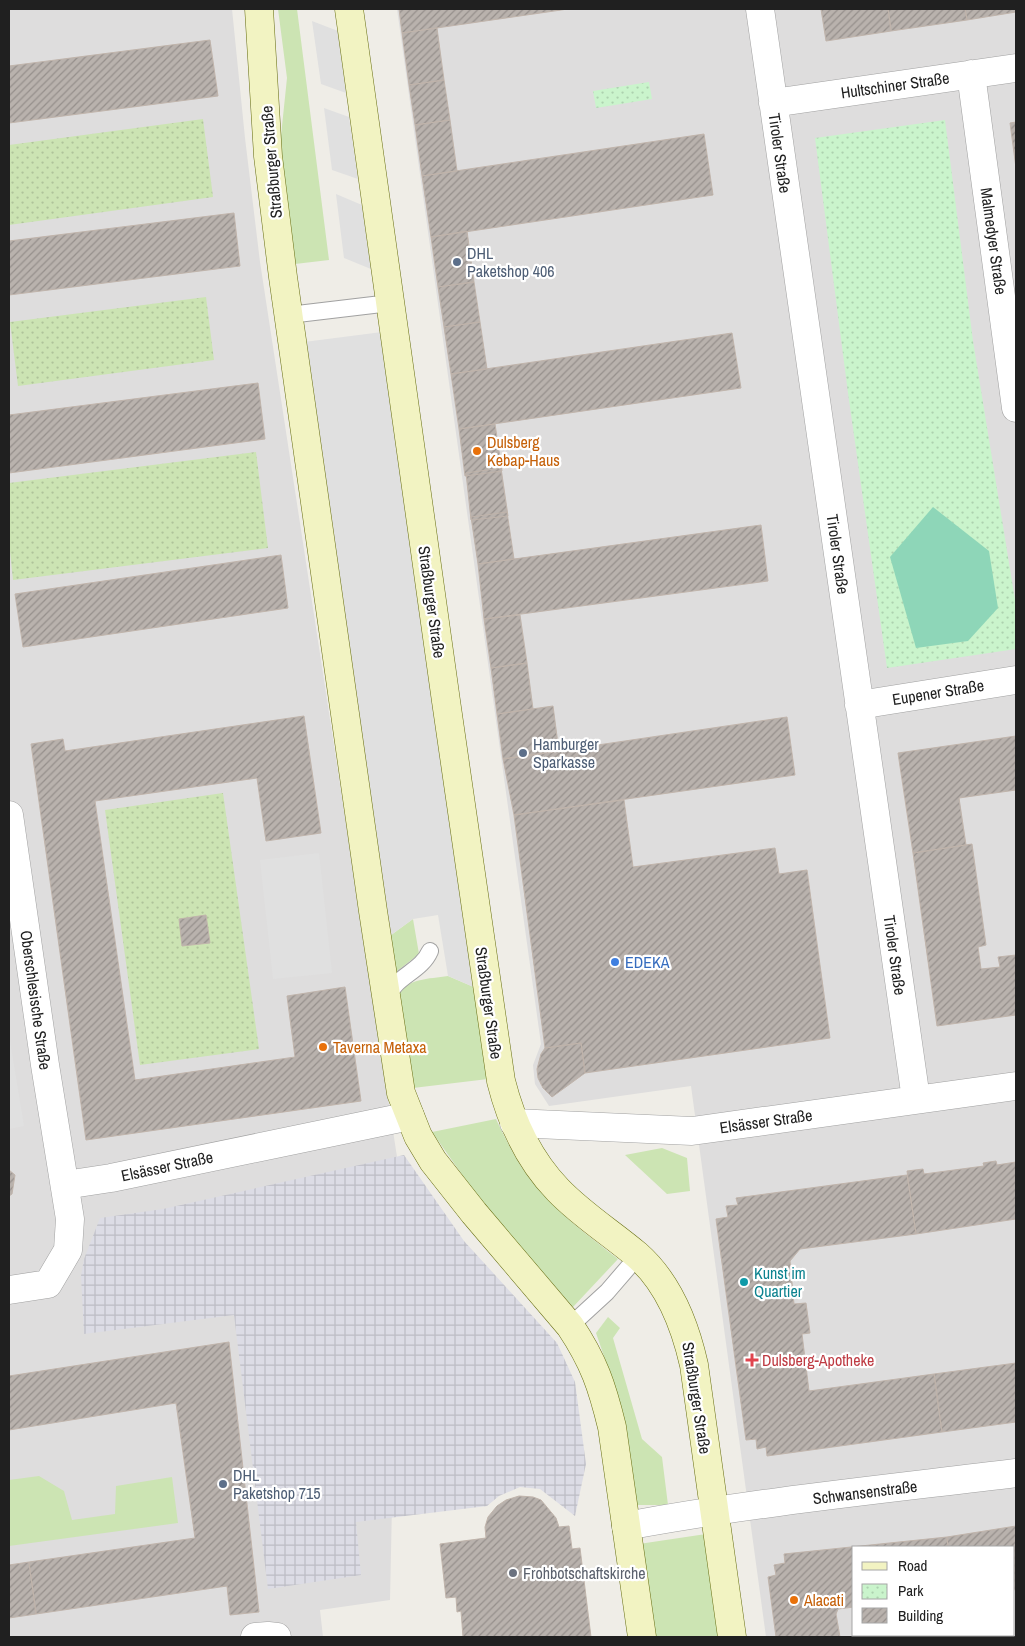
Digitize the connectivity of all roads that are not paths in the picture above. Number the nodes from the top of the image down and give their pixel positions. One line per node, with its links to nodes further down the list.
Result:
1 (259, 9): 8 (main road, Straßburger Straße)
2 (349, 9): 7 (main road, Straßburger Straße)
3 (760, 9): 6 (street, Tiroler Straße)
4 (1016, 68): 5 (street, Hultschiner Straße)
5 (971, 74): 6 (street, Hultschiner Straße); 9 (street, Malmedyer Straße)
6 (773, 103): 11 (street, Tiroler Straße)
7 (390, 303): 8 (lane); 19 (main road, Straßburger Straße)
8 (289, 315): 15 (main road, Straßburger Straße)
9 (1016, 408)
10 (1016, 680): 11 (street, Eupener Straße)
11 (859, 705): 17 (street, Tiroler Straße)
12 (9, 815): 13 (street, Oberschlesische Straße)
13 (11, 847): 20 (street, Oberschlesische Straße)
14 (430, 951): 15 (lane)
15 (386, 999): 18 (main road, Straßburger Straße)
16 (1016, 1086): 17 (street, Elsässer Straße)
17 (916, 1099): 19 (street, Elsässer Straße)
18 (410, 1116): 20 (street, Elsässer Straße); 23 (main road, Straßburger Straße)
19 (514, 1123): 21 (main road, Straßburger Straße)
20 (65, 1185): 22 (street)
21 (638, 1256): 23 (lane); 25 (main road, Straßburger Straße)
22 (9, 1290)
23 (570, 1326): 26 (main road, Straßburger Straße)
24 (1016, 1473): 25 (street, Schwansenstraße)
25 (714, 1511): 26 (street, Schwansenstraße); 28 (main road, Straßburger Straße)
26 (626, 1526): 27 (main road, Straßburger Straße)
27 (642, 1637)
28 (732, 1637)

